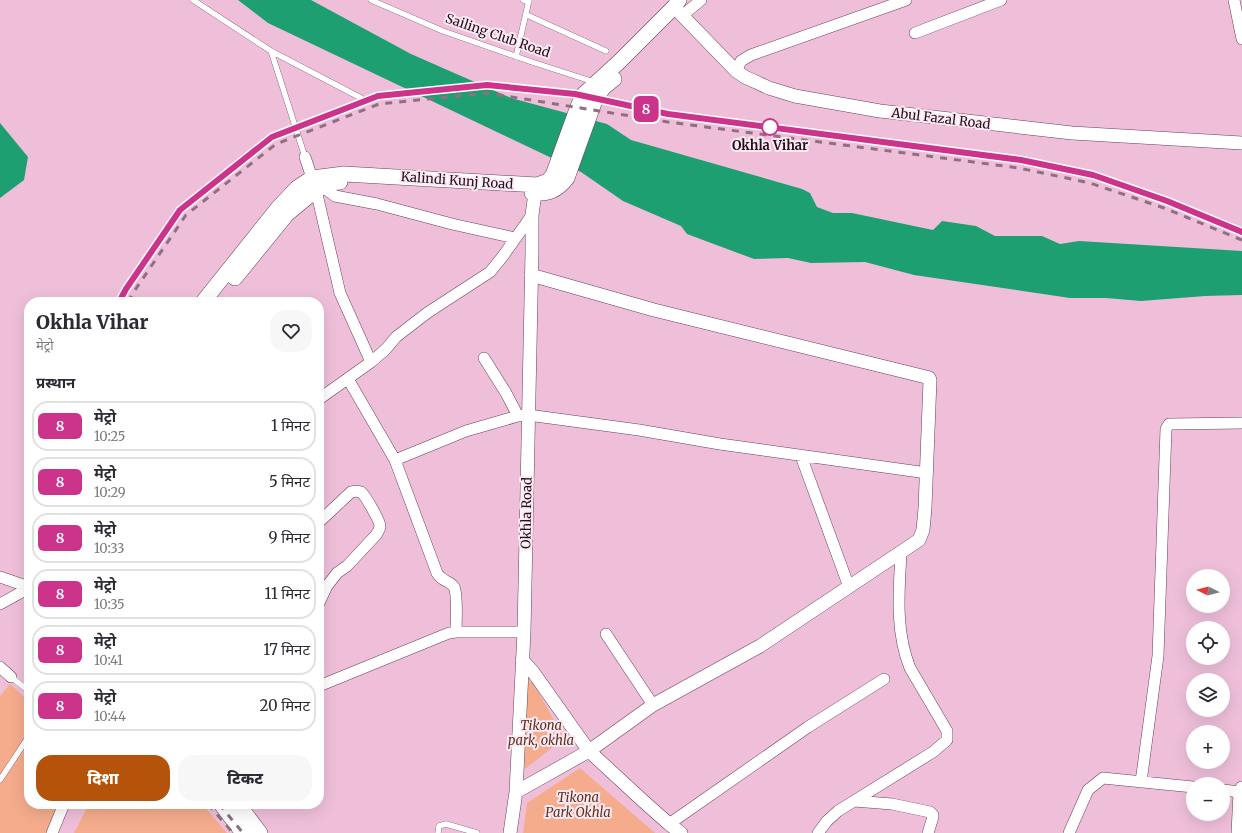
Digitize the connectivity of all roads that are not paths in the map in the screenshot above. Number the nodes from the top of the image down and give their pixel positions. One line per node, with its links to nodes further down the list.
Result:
1 (193, 0): 13 (lane)
2 (371, 0): 8 (lane, Sailing Club Road)
3 (701, 0): 9 (street)
4 (906, 0): 17 (street)
5 (1001, 0): 11 (street)
6 (1234, 0): 12 (street)
7 (527, 1): 10 (lane)
8 (381, 2): 16 (lane, Sailing Club Road)
9 (680, 7): 15 (main road, Kalindi Kunj Road); 17 (street, Abul Fazal Road)
10 (527, 15): 14 (lane); 16 (lane)
11 (915, 32)
12 (1242, 37)
13 (271, 51): 19 (lane); 22 (lane)
14 (606, 51)
15 (636, 51): 18 (main road, Kalindi Kunj Road); 20 (main road, Kalindi Kunj Road)
16 (516, 57): 18 (lane, Sailing Club Road)
17 (736, 71): 21 (street, Abul Fazal Road)
18 (595, 83): 20 (main road, Kalindi Kunj Road)
19 (361, 98)
20 (583, 112): 23 (main road, Kalindi Kunj Road)
21 (1242, 143)
22 (305, 157): 24 (street)
23 (561, 174): 24 (main road, Kalindi Kunj Road); 25 (main road, Kalindi Kunj Road)
24 (317, 185): 25 (main road, Kalindi Kunj Road); 27 (street); 29 (main road, Kalindi Kunj Road); 30 (main road, Kalindi Kunj Road); 32 (street)
25 (535, 193): 26 (street, Okhla Road)
26 (532, 215): 27 (street); 28 (street, Okhla Road)
27 (516, 238): 32 (street)
28 (531, 275): 35 (street, Okhla Road); 39 (street)
29 (206, 297)
30 (219, 297)
31 (484, 358): 35 (street)
32 (371, 362): 33 (street)
33 (348, 379): 34 (street); 38 (street)
34 (324, 396)
35 (523, 415): 37 (street); 38 (street); 49 (street, Okhla Road)
36 (1242, 423): 61 (street)
37 (801, 456): 39 (street); 44 (street)
38 (395, 460): 48 (street)
39 (927, 473): 41 (street)
40 (324, 517): 46 (street)
41 (901, 553): 44 (street); 66 (street)
42 (0, 577): 43 (street)
43 (24, 586)
44 (849, 587): 57 (street)
45 (24, 591): 47 (street)
46 (324, 591)
47 (0, 604)
48 (456, 632): 49 (street); 55 (street)
49 (524, 632): 51 (street, Okhla Road)
50 (606, 634): 57 (street)
51 (522, 660): 59 (street); 65 (street, Okhla Road)
52 (0, 667): 53 (street)
53 (11, 677): 56 (lane)
54 (884, 679): 71 (street)
55 (324, 684)
56 (24, 687)
57 (653, 705): 59 (street)
58 (24, 744): 60 (lane)
59 (589, 751): 65 (street); 71 (street)
60 (0, 780)
61 (1141, 782): 62 (street); 82 (street)
62 (1186, 786)
63 (1230, 790): 64 (street)
64 (1241, 790): 83 (street)
65 (516, 792): 78 (street, Okhla Road)
66 (854, 801): 80 (street); 81 (street)
67 (62, 809): 72 (street)
68 (69, 809): 73 (street)
69 (225, 809): 74 (main road)
70 (242, 809): 75 (main road)
71 (668, 824): 79 (street)
72 (52, 833)
73 (60, 833)
74 (243, 833)
75 (260, 833)
76 (438, 833): 77 (lane)
77 (477, 833)
78 (510, 833)
79 (681, 833)
80 (818, 833)
81 (928, 833)
82 (1069, 833)
83 (1238, 833)

